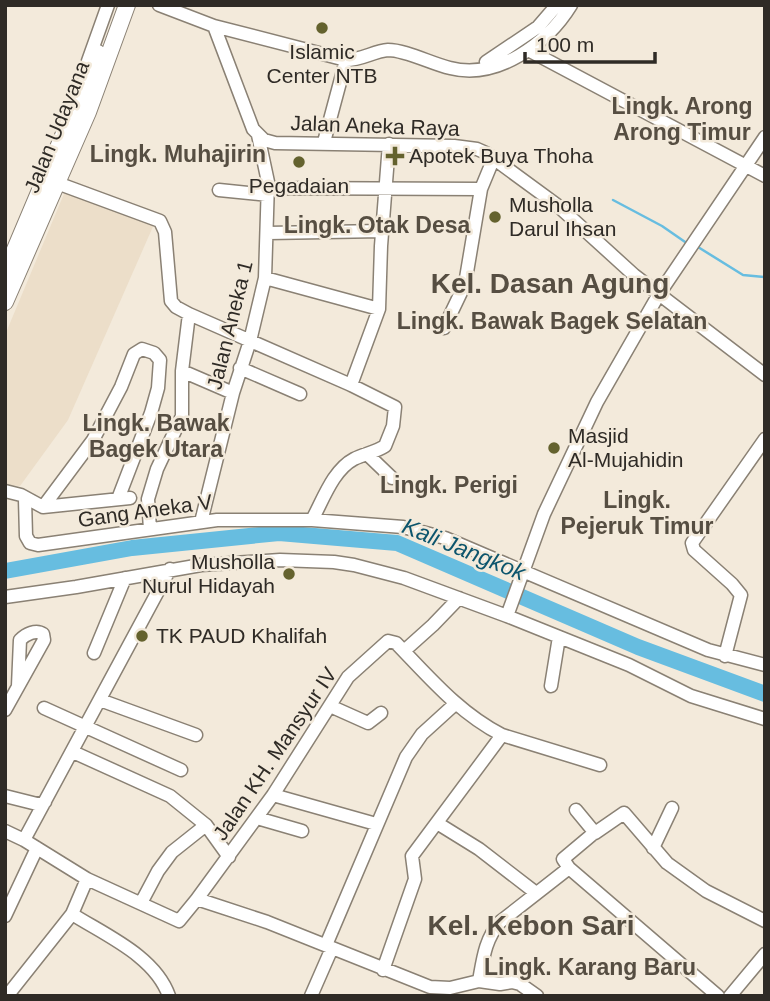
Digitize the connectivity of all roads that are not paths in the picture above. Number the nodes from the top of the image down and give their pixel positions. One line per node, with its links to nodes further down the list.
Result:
1 (108, 5): 25 (street)
2 (115, 5): 25 (main road, Jalan Udayana)
3 (127, 5): 18 (main road, Jalan Udayana)
4 (159, 5): 7 (street)
5 (557, 5): 10 (street)
6 (572, 5): 8 (street)
7 (214, 26): 9 (street); 11 (street, Jalan Aneka Raya)
8 (528, 50): 10 (street); 16 (street)
9 (346, 60): 10 (street); 13 (street)
10 (474, 70)
11 (258, 135): 13 (street, Jalan Aneka Raya); 22 (street, Jalan Aneka 1)
12 (765, 137): 16 (street)
13 (324, 142): 14 (street, Jalan Aneka Raya)
14 (389, 144): 15 (street, Jalan Aneka Raya); 21 (street)
15 (493, 159): 19 (street); 28 (street, Jalan Aneka Raya)
16 (746, 166): 17 (street); 28 (street)
17 (765, 176)
18 (57, 183): 29 (main road, Jalan Udayana); 31 (street)
19 (481, 189): 21 (street); 32 (street)
20 (219, 190): 22 (street)
21 (385, 190): 22 (street); 23 (street)
22 (268, 192): 24 (street, Jalan Aneka 1)
23 (382, 231): 24 (street); 30 (street)
24 (268, 233): 27 (street, Jalan Aneka 1)
25 (8, 253): 26 (main road, Jalan Udayana)
26 (5, 273)
27 (265, 278): 30 (street); 33 (street, Jalan Aneka 1)
28 (659, 294): 36 (street, Jalan Aneka Raya); 50 (street)
29 (5, 302)
30 (379, 309): 37 (street)
31 (189, 314): 33 (street); 35 (street)
32 (444, 328)
33 (250, 341): 34 (street, Jalan Aneka 1); 37 (street)
34 (240, 368): 38 (street, Jalan Aneka 1); 39 (street)
35 (183, 371): 38 (street); 48 (street)
36 (765, 375)
37 (351, 385): 41 (street)
38 (233, 393): 47 (street, Jalan Aneka 1)
39 (300, 394)
40 (765, 439): 58 (street)
41 (367, 454): 42 (street); 46 (street)
42 (392, 478)
43 (5, 491): 44 (street)
44 (25, 499): 45 (street); 48 (street, Gang Aneka V)
45 (43, 507): 45 (street)
46 (312, 520): 47 (street, Gang Aneka V); 50 (street, Gang Aneka V)
47 (201, 522): 48 (street, Gang Aneka V)
48 (150, 529)
49 (170, 569): 51 (street); 53 (street); 62 (street)
50 (523, 573): 54 (street); 58 (street, Gang Aneka V)
51 (124, 578): 52 (street); 57 (street)
52 (5, 597)
53 (459, 598): 54 (street); 56 (street)
54 (508, 610): 55 (street)
55 (559, 637): 61 (street); 68 (street)
56 (404, 651): 63 (street); 64 (street, Jalan KH. Mansyur IV)
57 (94, 653)
58 (725, 656): 59 (street, Gang Aneka V)
59 (765, 665)
60 (18, 686): 60 (street); 66 (street)
61 (551, 686)
62 (100, 700): 69 (street); 70 (street)
63 (455, 704): 71 (street); 82 (street)
64 (330, 706): 67 (street); 75 (street, Jalan KH. Mansyur IV)
65 (44, 708): 69 (street)
66 (5, 710)
67 (381, 713)
68 (765, 719)
69 (87, 727): 72 (street); 74 (street)
70 (196, 735)
71 (502, 735): 73 (street); 81 (street)
72 (73, 752): 77 (street); 83 (street)
73 (600, 765)
74 (181, 770)
75 (273, 795): 80 (street, Jalan KH. Mansyur IV); 82 (street)
76 (5, 796): 77 (street)
77 (45, 802): 87 (street)
78 (672, 808): 89 (street)
79 (576, 810): 86 (street)
80 (257, 818): 85 (street); 90 (street, Jalan KH. Mansyur IV)
81 (438, 823): 93 (street); 101 (street)
82 (376, 824): 99 (street)
83 (206, 825): 90 (street); 95 (street)
84 (5, 831): 87 (street)
85 (302, 831)
86 (594, 833): 89 (street); 91 (street)
87 (24, 840): 88 (street)
88 (37, 848): 92 (street); 97 (street)
89 (653, 848): 98 (street)
90 (229, 857): 94 (street, Jalan KH. Mansyur IV)
91 (569, 868): 93 (street); 107 (street)
92 (87, 879): 95 (street); 96 (street)
93 (536, 893): 102 (street)
94 (197, 899): 95 (street, Jalan KH. Mansyur IV); 99 (street)
95 (141, 903)
96 (72, 914): 103 (street); 104 (street)
97 (5, 916)
98 (765, 921)
99 (329, 946): 101 (street); 105 (street)
100 (765, 954): 108 (street)
101 (383, 970): 102 (street)
102 (479, 981): 106 (street)
103 (7, 996)
104 (169, 996)
105 (310, 996)
106 (537, 996)
107 (718, 996)
108 (730, 996)

